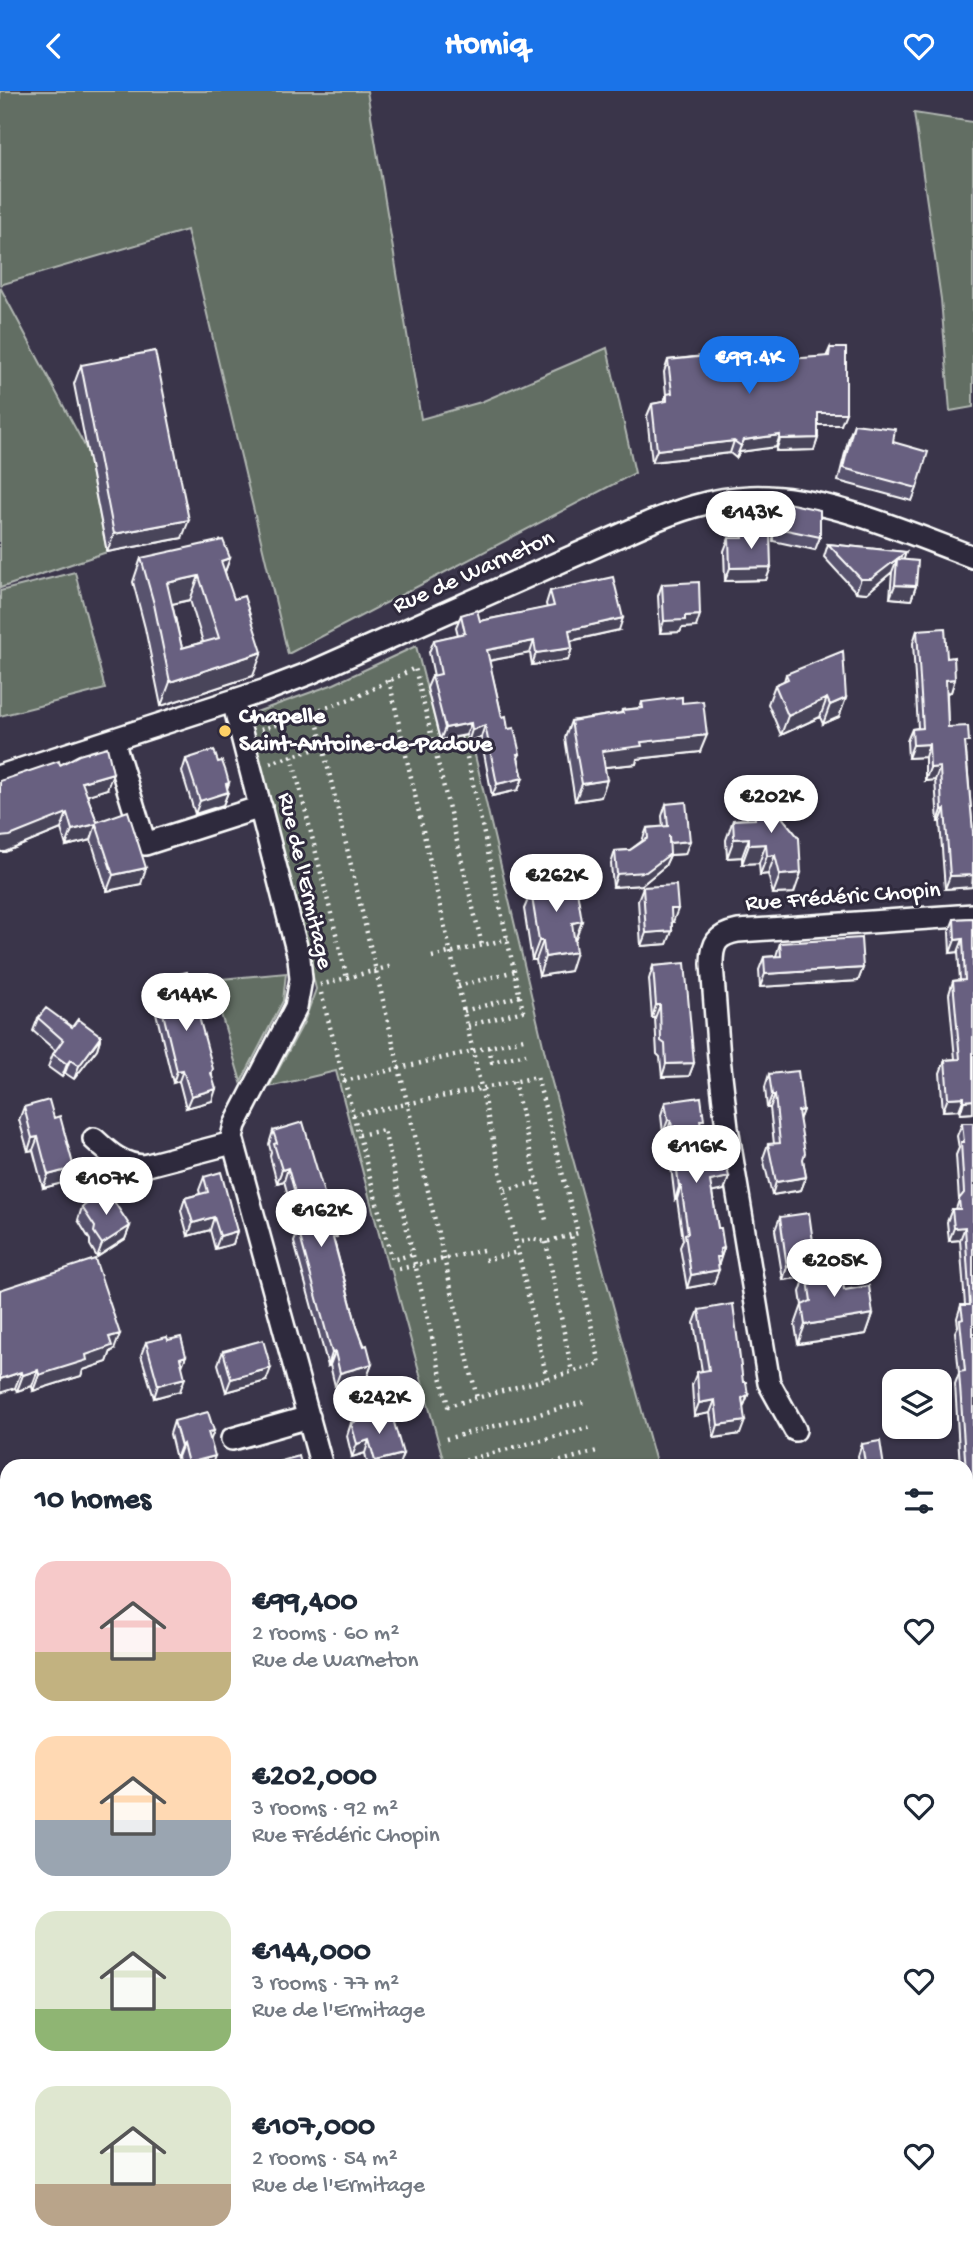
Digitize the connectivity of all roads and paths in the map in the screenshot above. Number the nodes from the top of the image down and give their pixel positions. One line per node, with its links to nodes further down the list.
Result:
1 (973, 557): 3 (street, Rue de Warneton)
2 (389, 680): 4 (path); 7 (path); 16 (path)
3 (233, 701): 5 (street, Rue de Warneton); 12 (street, Rue de l'Ermitage)
4 (314, 713): 6 (path); 8 (path)
5 (113, 740): 11 (street, Rue de Warneton); 12 (street)
6 (261, 742)
7 (433, 744): 14 (path); 15 (path)
8 (323, 747): 9 (path); 19 (path)
9 (292, 756): 10 (path); 22 (path)
10 (265, 765)
11 (0, 776)
12 (261, 807): 40 (street, Rue de l'Ermitage)
13 (973, 915): 60 (street, Rue Frédéric Chopin)
14 (508, 939): 15 (path); 20 (path)
15 (482, 945): 16 (path)
16 (451, 953): 17 (path); 24 (path)
17 (432, 957)
18 (392, 966): 19 (path)
19 (376, 971): 22 (path); 32 (path)
20 (515, 971): 24 (path); 25 (path)
21 (316, 972): 23 (path)
22 (347, 978): 23 (path)
23 (319, 986): 33 (path)
24 (458, 986): 26 (path)
25 (520, 996): 26 (path); 27 (path)
26 (464, 1011): 27 (path)
27 (467, 1026): 30 (path)
28 (528, 1038): 29 (path)
29 (489, 1048): 30 (path); 31 (path)
30 (473, 1051): 32 (path); 35 (path)
31 (526, 1054)
32 (399, 1068): 33 (path); 36 (path)
33 (344, 1081): 37 (path)
34 (514, 1081): 35 (path); 41 (path); 44 (path)
35 (481, 1088): 36 (path); 42 (path)
36 (407, 1104): 37 (path); 50 (path)
37 (354, 1115): 38 (path)
38 (359, 1135): 49 (path); 49 (path)
39 (94, 1139): 40 (street)
40 (232, 1143): 58 (street)
41 (537, 1182): 42 (path); 43 (path)
42 (505, 1190): 46 (path)
43 (547, 1220)
44 (571, 1235): 45 (path); 54 (path)
45 (546, 1242): 46 (path); 54 (path)
46 (516, 1243): 48 (path)
47 (483, 1250): 50 (path)
48 (518, 1251): 51 (path); 55 (path)
49 (414, 1254): 52 (path)
50 (444, 1259): 52 (path); 56 (path)
51 (485, 1260)
52 (416, 1265): 53 (path); 56 (path)
53 (399, 1269)
54 (572, 1372): 55 (path)
55 (547, 1379): 56 (path)
56 (477, 1398)
57 (584, 1402): 62 (path)
58 (309, 1417): 61 (street); 64 (street)
59 (591, 1427): 65 (path)
60 (795, 1430)
61 (232, 1439)
62 (446, 1439)
63 (597, 1451): 66 (path)
64 (321, 1459)
65 (471, 1459)
66 (568, 1459)

